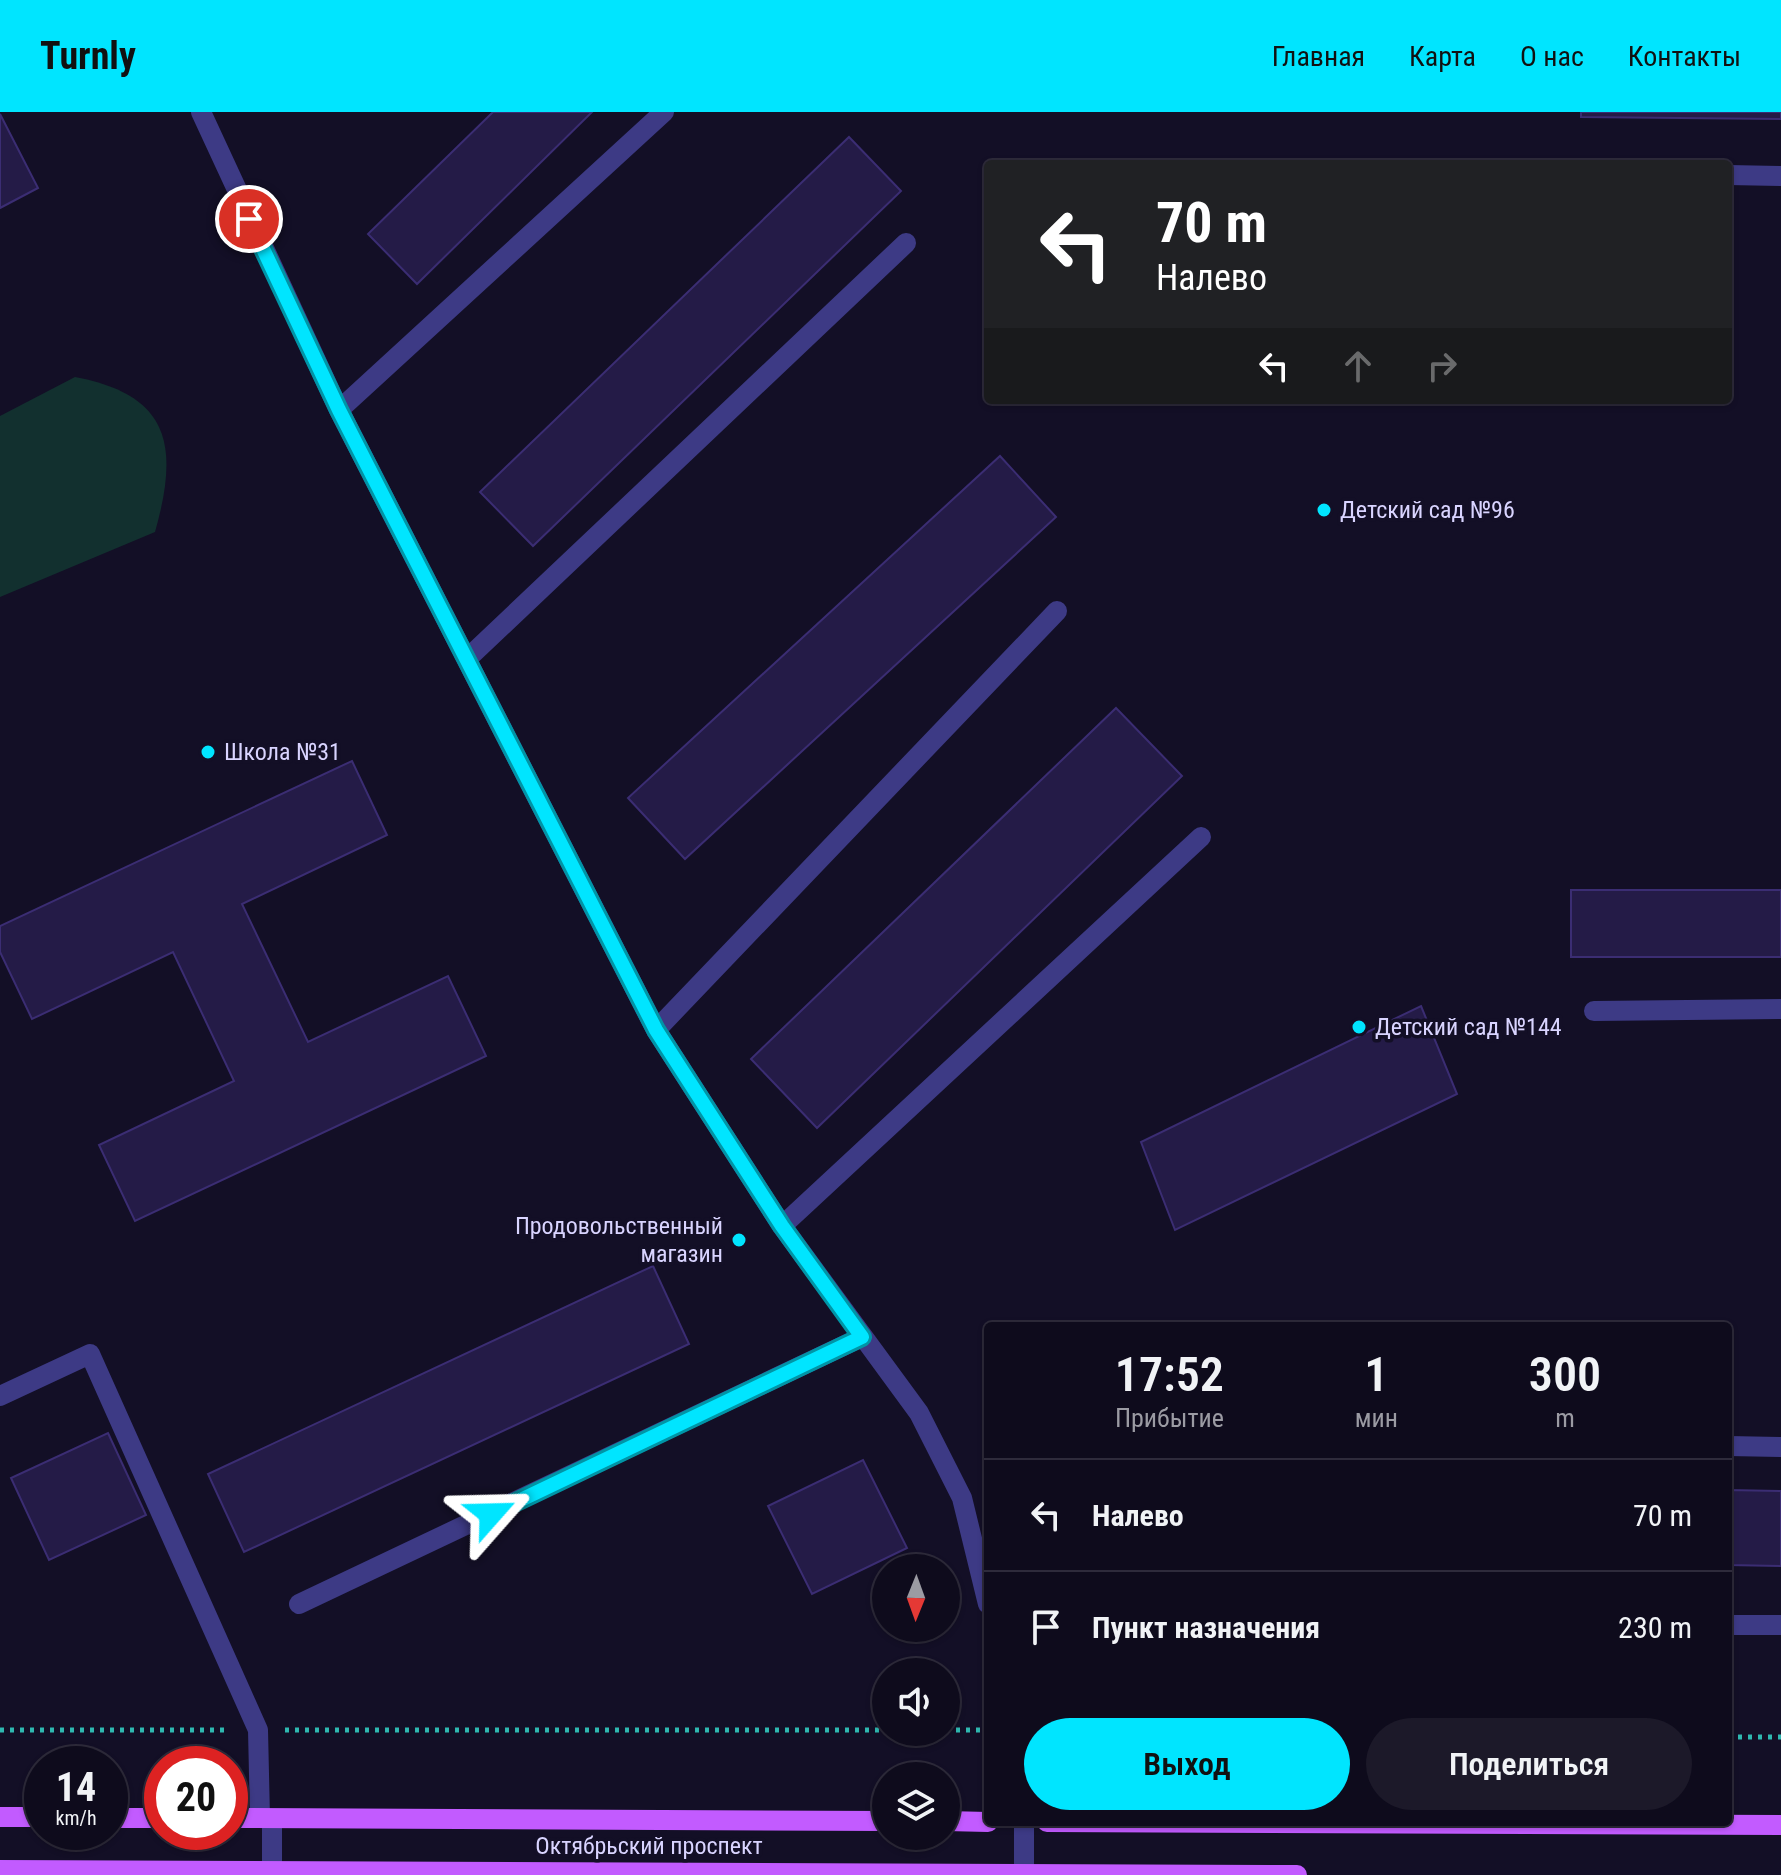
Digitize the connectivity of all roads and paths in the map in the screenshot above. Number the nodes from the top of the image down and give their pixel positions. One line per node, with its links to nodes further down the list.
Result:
1 (201, 112): 6 (street)
2 (664, 112): 6 (street)
3 (1732, 175): 4 (street)
4 (1781, 176)
5 (906, 243): 8 (street)
6 (339, 410): 8 (street)
7 (1057, 611): 12 (street)
8 (468, 658): 12 (street)
9 (1201, 837): 13 (street)
10 (1781, 1009): 11 (street)
11 (1594, 1011)
12 (656, 1030): 13 (street)
13 (782, 1226): 14 (street)
14 (862, 1337): 18 (street); 19 (street)
15 (0, 1396): 23 (street)
16 (1732, 1446): 17 (street)
17 (1781, 1447)
18 (984, 1588)
19 (299, 1604)
20 (1732, 1625): 21 (street)
21 (1781, 1625)
22 (0, 1730): 23 (path)
23 (258, 1730): 24 (path); 32 (street)
24 (872, 1730)
25 (960, 1730): 26 (path)
26 (984, 1730)
27 (1732, 1737): 28 (path)
28 (1781, 1737)
29 (0, 1817): 30 (main road)
30 (24, 1817)
31 (248, 1818): 32 (main road, Октябрьский проспект)
32 (266, 1818): 33 (main road, Октябрьский проспект); 40 (street)
33 (872, 1821)
34 (960, 1821): 35 (main road)
35 (984, 1822)
36 (1732, 1825): 37 (main road)
37 (1781, 1825)
38 (1024, 1826): 41 (street)
39 (0, 1870): 40 (main road, Октябрьский проспект)
40 (272, 1873): 41 (main road, Октябрьский проспект)
41 (1024, 1873): 42 (main road, Октябрьский проспект)
42 (1070, 1874): 43 (main road, Октябрьский проспект)
43 (1297, 1875)

